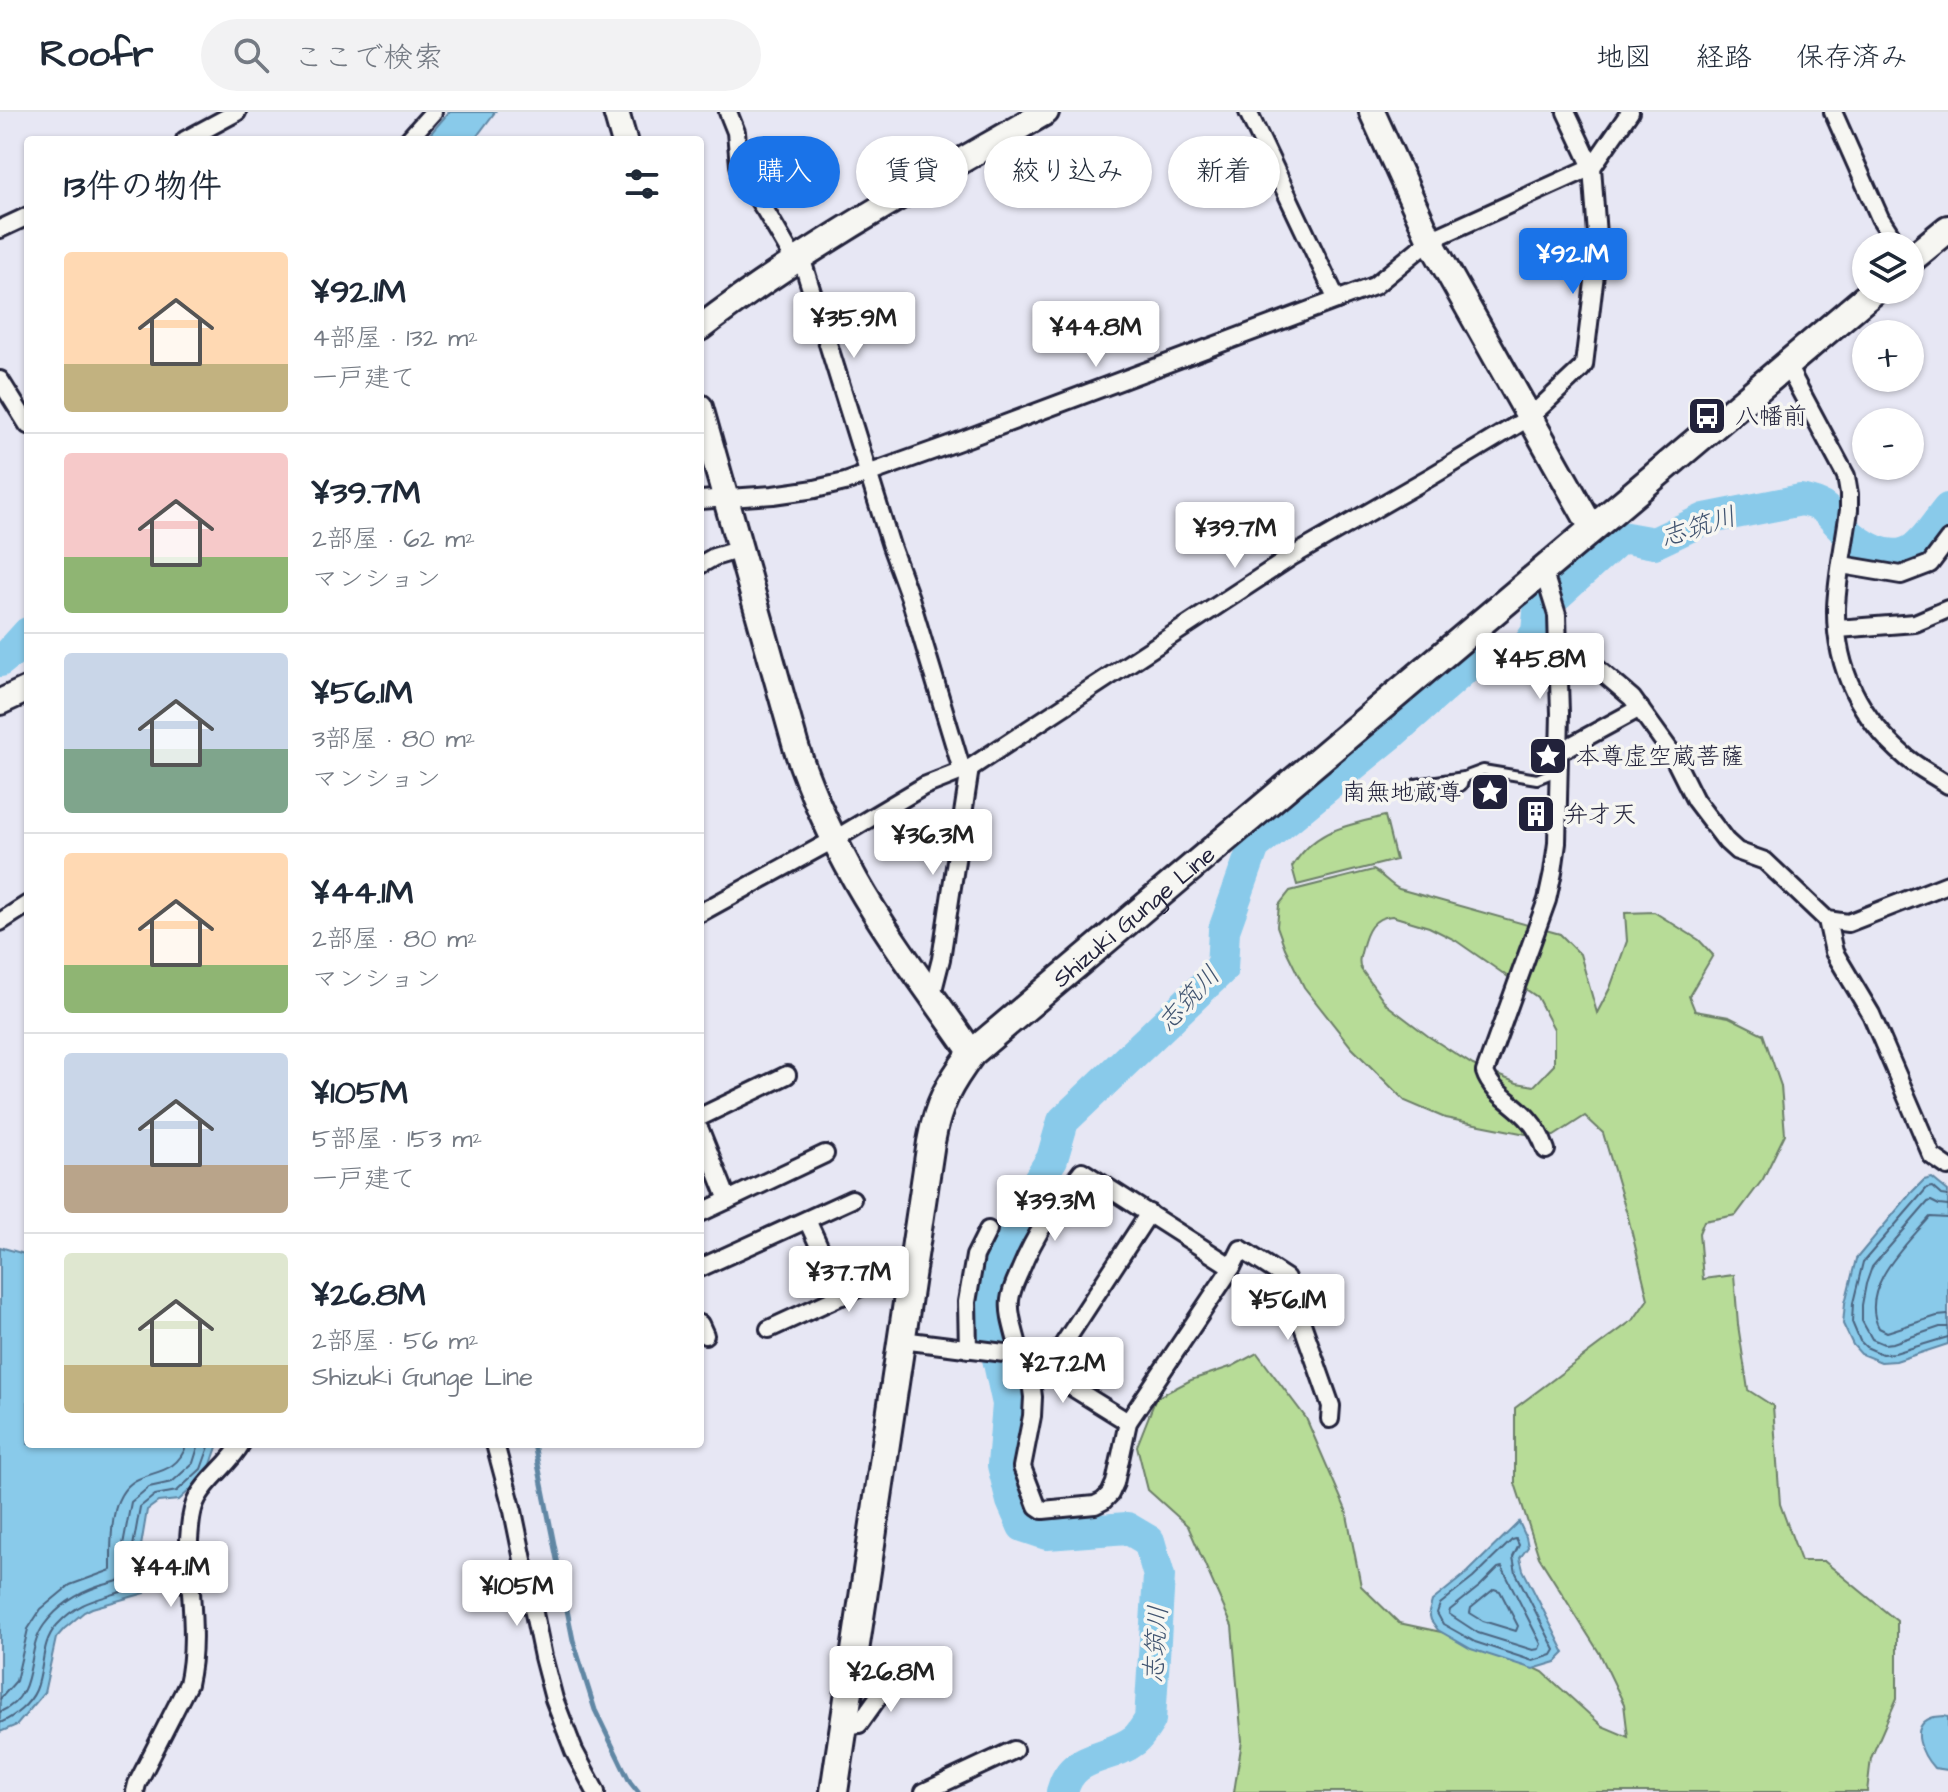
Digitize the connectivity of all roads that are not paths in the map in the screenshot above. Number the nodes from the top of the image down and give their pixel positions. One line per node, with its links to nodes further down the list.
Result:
1 (237, 112): 11 (street)
2 (433, 112): 12 (street)
3 (616, 112): 13 (street)
4 (728, 112): 21 (street)
5 (1046, 112): 21 (street)
6 (1248, 112): 22 (street)
7 (1372, 112): 19 (street)
8 (1566, 112): 14 (street)
9 (1630, 112): 14 (street)
10 (1833, 112): 18 (street)
11 (192, 136)
12 (412, 136)
13 (623, 136)
14 (1592, 167): 19 (street); 27 (street)
15 (24, 218): 16 (street)
16 (0, 229)
17 (1948, 229): 20 (main road)
18 (1889, 232)
19 (1430, 240): 22 (street); 27 (street)
20 (1924, 249)
21 (798, 259): 24 (street); 30 (street)
22 (1337, 300): 30 (street)
23 (1858, 304): 25 (main road, Shizuki Gunge Line)
24 (704, 325)
25 (1786, 364): 33 (main road, Shizuki Gunge Line); 37 (street)
26 (0, 380): 28 (street)
27 (1530, 417): 33 (street); 46 (street)
28 (24, 419)
29 (704, 421): 31 (street)
30 (869, 474): 31 (street); 46 (street)
31 (727, 499): 32 (street); 35 (street)
32 (704, 500)
33 (1592, 528): 38 (main road, Shizuki Gunge Line)
34 (1948, 540): 37 (street)
35 (741, 549): 36 (street); 52 (street)
36 (704, 563)
37 (1842, 565): 40 (street)
38 (1546, 577): 41 (street); 59 (main road, Shizuki Gunge Line)
39 (1948, 609): 40 (street)
40 (1838, 629): 50 (street)
41 (1558, 650): 44 (street); 45 (street)
42 (24, 691): 43 (street)
43 (0, 702)
44 (1640, 708): 45 (street); 56 (street)
45 (1559, 752): 47 (street)
46 (966, 769): 52 (street); 58 (street)
47 (1558, 771): 48 (lane); 63 (street)
48 (1464, 777): 49 (lane); 51 (lane)
49 (1416, 784)
50 (1948, 785)
51 (1451, 791)
52 (835, 839): 55 (street); 58 (street)
53 (1948, 884): 56 (street)
54 (24, 907): 57 (street)
55 (704, 911)
56 (1827, 920): 65 (street)
57 (0, 922)
58 (932, 994): 59 (street)
59 (972, 1053): 72 (main road, Shizuki Gunge Line)
60 (787, 1075): 61 (street)
61 (704, 1115)
62 (704, 1140): 67 (street)
63 (1546, 1150)
64 (825, 1154): 67 (street)
65 (1948, 1167)
66 (852, 1199): 70 (street)
67 (728, 1200): 68 (street)
68 (704, 1211)
69 (1149, 1213): 74 (street); 79 (street); 80 (street)
70 (807, 1220): 73 (street); 75 (street)
71 (988, 1230): 78 (street)
72 (913, 1263): 75 (street); 77 (main road, Shizuki Gunge Line)
73 (704, 1266)
74 (1232, 1267): 81 (street); 82 (street)
75 (842, 1296): 76 (street)
76 (769, 1329)
77 (902, 1340): 78 (street); 86 (main road, Shizuki Gunge Line)
78 (975, 1350): 79 (street)
79 (1019, 1356): 80 (street); 82 (street)
80 (1046, 1371): 82 (street)
81 (1330, 1419)
82 (1128, 1422)
83 (239, 1448): 88 (street)
84 (496, 1448): 89 (street)
85 (928, 1658): 86 (street)
86 (844, 1726): 90 (main road, Shizuki Gunge Line)
87 (1014, 1750): 91 (street)
88 (135, 1792)
89 (596, 1792)
90 (834, 1792)
91 (924, 1792)

